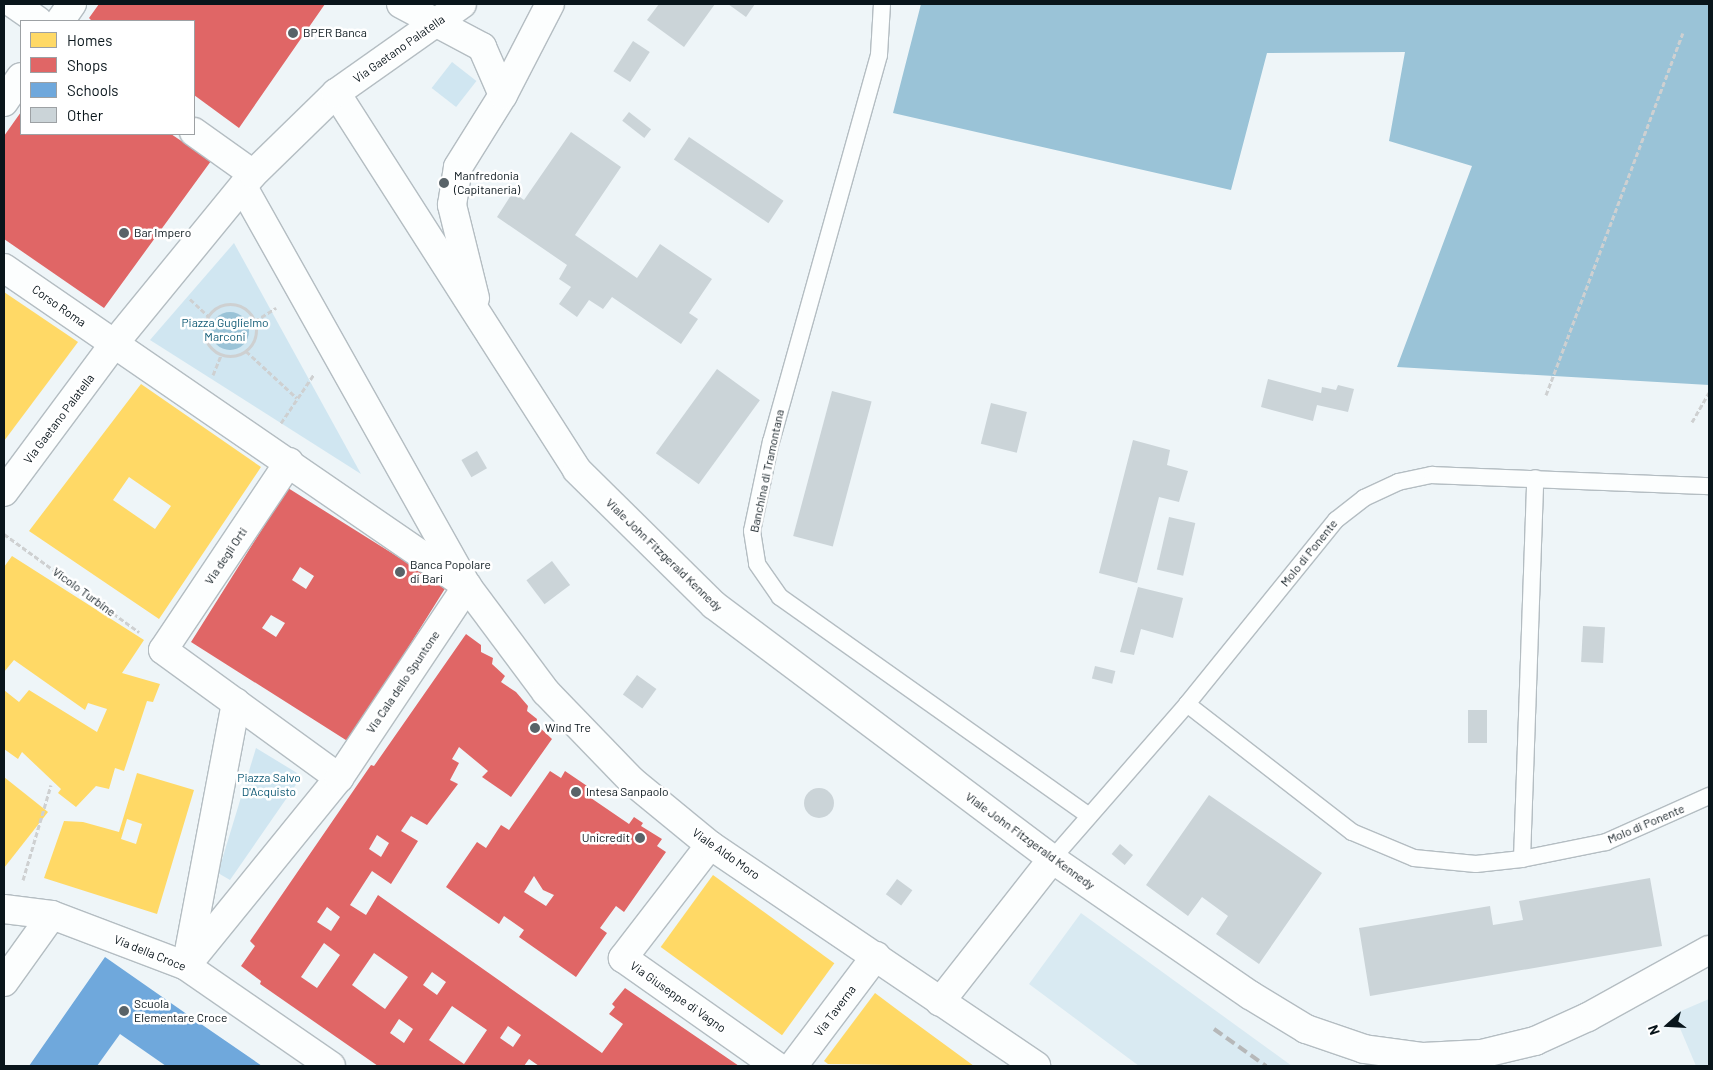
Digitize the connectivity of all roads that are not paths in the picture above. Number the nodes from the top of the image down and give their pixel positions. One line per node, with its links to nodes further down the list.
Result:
1 (14, 4): 7 (street)
2 (72, 4): 8 (street)
3 (401, 4): 9 (street)
4 (462, 4): 9 (street, Via Gaetano Palatella)
5 (550, 4): 12 (street)
6 (882, 4): 28 (lane, Banchina di Tramontana)
7 (37, 20)
8 (61, 20)
9 (436, 24): 11 (street, Via Gaetano Palatella); 12 (street)
10 (20, 78): 13 (street)
11 (336, 93): 15 (street); 17 (street)
12 (503, 96): 17 (street)
13 (4, 102)
14 (195, 133): 15 (street)
15 (248, 181): 18 (street); 23 (street)
16 (4, 268): 18 (street, Corso Roma)
17 (480, 319): 30 (street, Viale John Fitzgerald Kennedy)
18 (113, 345): 19 (street); 22 (street, Via Gaetano Palatella)
19 (289, 462): 23 (street); 24 (street, Via degli Orti)
20 (1535, 478): 21 (lane, Molo di Ponente); 25 (lane, Molo di Ponente); 31 (lane)
21 (1709, 486)
22 (4, 492)
23 (467, 586): 26 (street, Via Cala dello Spuntone); 29 (street, Viale Aldo Moro)
24 (236, 703): 26 (street); 36 (street)
25 (1187, 704): 28 (lane, Molo di Ponente); 31 (lane, Molo di Ponente)
26 (339, 778): 36 (street)
27 (1709, 796): 31 (lane, Molo di Ponente)
28 (1088, 815): 30 (lane, Molo di Ponente)
29 (710, 845): 35 (street, Viale Aldo Moro); 40 (street, Via Giuseppe di Vagno)
30 (1052, 859): 34 (street, Viale John Fitzgerald Kennedy); 38 (street)
31 (1522, 860)
32 (9, 909): 33 (street, Via della Croce)
33 (52, 915): 36 (street, Via della Croce); 37 (street)
34 (1709, 950)
35 (876, 956): 38 (street, Viale Aldo Moro); 41 (street, Via Taverna)
36 (186, 966): 39 (street, Via della Croce)
37 (4, 982)
38 (940, 1002): 42 (street, Viale Aldo Moro)
39 (331, 1066)
40 (776, 1066)
41 (793, 1066)
42 (1036, 1066)

